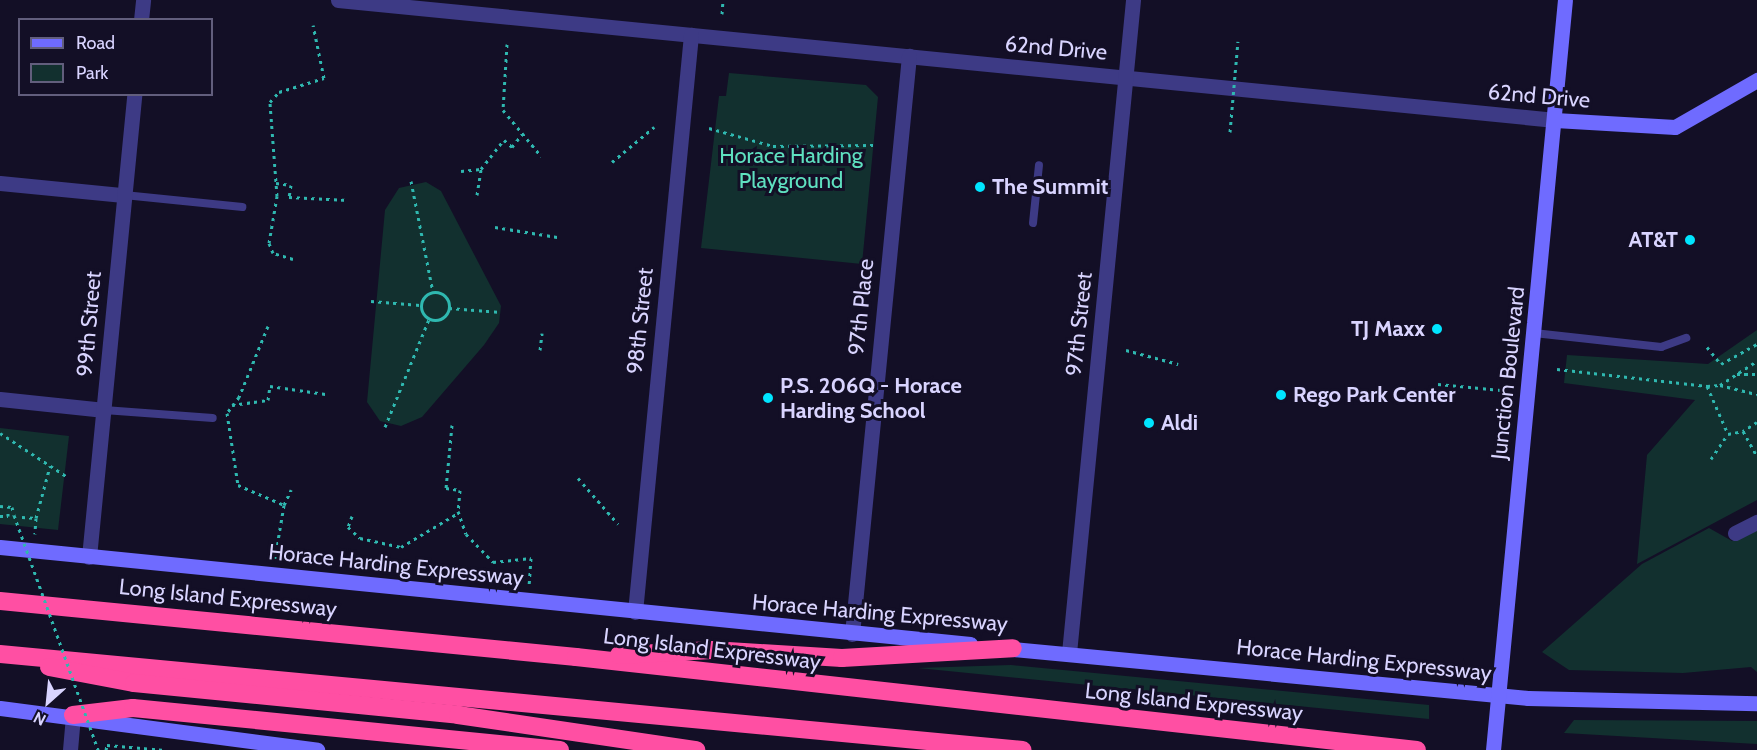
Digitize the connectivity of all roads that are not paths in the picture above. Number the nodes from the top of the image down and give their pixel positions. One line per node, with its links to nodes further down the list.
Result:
1 (143, 0): 5 (street)
2 (338, 0): 6 (street, 62nd Drive)
3 (1133, 0): 8 (street, 97th Street)
4 (1565, 0): 11 (main road, Junction Boulevard)
5 (141, 18)
6 (691, 35): 7 (street, 62nd Drive); 29 (street, 98th Street)
7 (909, 56): 8 (street, 62nd Drive); 30 (street, 97th Place)
8 (1126, 78): 11 (street, 62nd Drive); 32 (street, 97th Street)
9 (1757, 80): 11 (main road, 62nd Drive)
10 (134, 96): 14 (street, 99th Street)
11 (1555, 120): 17 (main road, Junction Boulevard)
12 (1040, 165): 16 (lane)
13 (0, 183): 14 (street)
14 (123, 195): 15 (lane); 20 (street, 99th Street)
15 (242, 207)
16 (1033, 223)
17 (1534, 333): 18 (lane); 35 (main road, Junction Boulevard)
18 (1686, 338)
19 (0, 399): 20 (street)
20 (104, 410): 21 (lane); 25 (street, 99th Street)
21 (213, 418)
22 (1757, 522): 23 (street)
23 (1735, 533)
24 (0, 547): 25 (main road, Horace Harding Expressway)
25 (89, 557): 29 (main road, Horace Harding Expressway)
26 (0, 593): 28 (highway)
27 (0, 602): 28 (highway, Long Island Expressway)
28 (58, 605): 34 (highway, Long Island Expressway)
29 (634, 612): 30 (main road, Horace Harding Expressway)
30 (852, 634): 31 (main road, Horace Harding Expressway)
31 (1013, 648): 32 (main road, Horace Harding Expressway); 34 (highway)
32 (1070, 653): 35 (main road, Horace Harding Expressway)
33 (0, 656): 43 (highway); 44 (highway)
34 (576, 657): 39 (highway, Long Island Expressway)
35 (1499, 696): 36 (main road, Horace Harding Expressway); 45 (main road, Junction Boulevard)
36 (1757, 703)
37 (0, 708): 38 (main road)
38 (73, 715): 40 (street); 41 (main road); 42 (highway)
39 (1412, 749)
40 (70, 750)
41 (317, 750)
42 (560, 750)
43 (696, 750)
44 (1023, 750)
45 (1493, 750)

